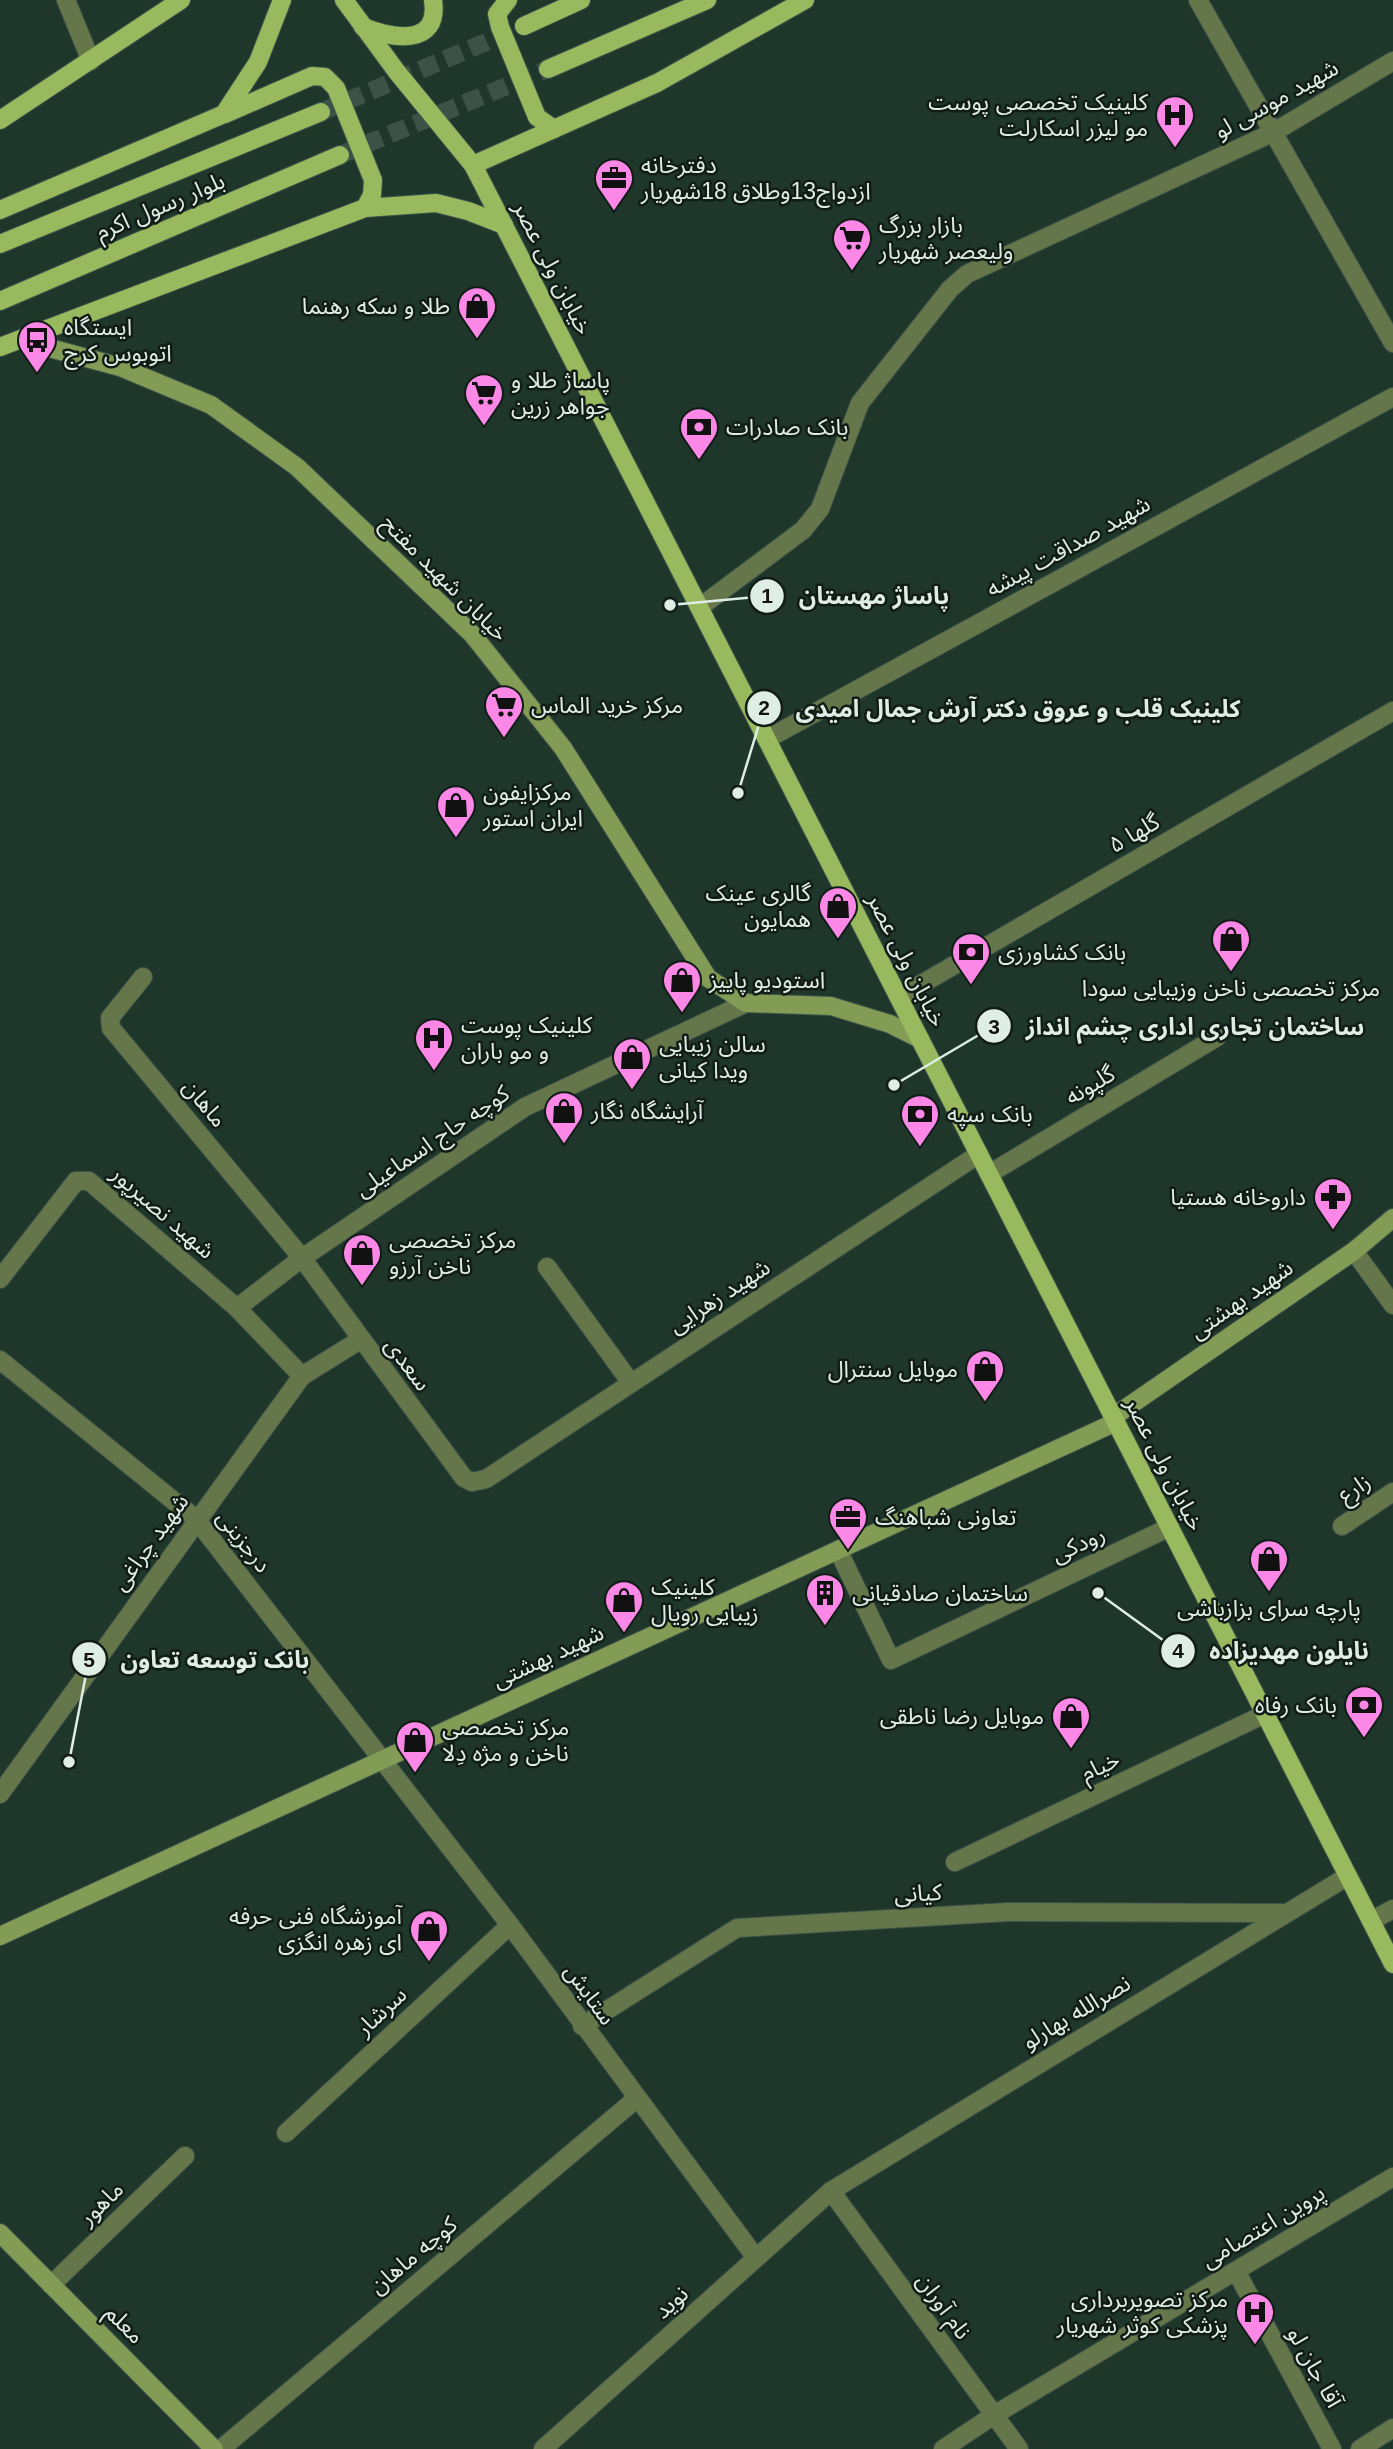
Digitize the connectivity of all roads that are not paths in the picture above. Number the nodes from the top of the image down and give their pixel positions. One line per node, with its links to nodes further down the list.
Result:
1 (66, 0): 13 (street)
2 (181, 0): 13 (main road)
3 (282, 0): 17 (main road)
4 (344, 0): 12 (main road, خیابان ولی عصر)
5 (433, 0): 12 (main road)
6 (508, 0): 19 (main road)
7 (581, 0): 11 (main road)
8 (707, 0): 15 (main road)
9 (805, 0): 19 (main road)
10 (1198, 0): 20 (street)
11 (524, 26)
12 (363, 27): 22 (main road, خیابان ولی عصر)
13 (90, 61): 18 (main road)
14 (1393, 61): 20 (street, شهید موسی لو)
15 (548, 69)
16 (321, 112): 26 (main road, بلوار رسول اکرم)
17 (224, 114): 23 (main road); 24 (main road)
18 (0, 120)
19 (554, 129): 22 (main road)
20 (1274, 132): 29 (street); 32 (street, شهید موسی لو)
21 (340, 155): 27 (main road, بلوار رسول اکرم)
22 (473, 165): 25 (main road, خیابان ولی عصر)
23 (365, 208): 25 (main road); 28 (main road)
24 (0, 210)
25 (504, 225): 32 (main road, خیابان ولی عصر)
26 (0, 244)
27 (0, 301)
28 (20, 340): 30 (main road); 37 (street, خیابان شهید مفتح)
29 (1393, 343)
30 (0, 346)
31 (1393, 397): 34 (street, شهید صداقت پیشه)
32 (700, 607): 34 (main road, خیابان ولی عصر)
33 (1393, 711): 36 (street, گلها ۵)
34 (767, 739): 36 (main road, خیابان ولی عصر)
35 (143, 977): 44 (street, ماهان)
36 (899, 997): 39 (main road, خیابان ولی عصر)
37 (746, 1003): 39 (street); 44 (street, کوچه حاج اسماعیلی)
38 (1217, 1037): 41 (street, گلپونه)
39 (920, 1039): 40 (main road, خیابان ولی عصر)
40 (979, 1154): 41 (main road, خیابان ولی عصر); 52 (street, شهید زهرایی)
41 (989, 1174): 53 (main road, خیابان ولی عصر)
42 (1393, 1218): 43 (street, شهید بهشتی)
43 (1354, 1251): 47 (street); 53 (street, شهید بهشتی)
44 (302, 1258): 48 (street, کوچه حاج اسماعیلی); 49 (street, سعدی)
45 (547, 1267): 52 (street)
46 (0, 1279): 48 (street, شهید نصیرپور)
47 (1393, 1306)
48 (237, 1308): 51 (street, شهید نصیرپور)
49 (360, 1340): 51 (street, شهید چراغی); 54 (street, سعدی)
50 (0, 1360): 56 (street, درجزینی)
51 (302, 1377): 56 (street, شهید چراغی)
52 (631, 1384): 54 (street, شهید زهرایی)
53 (1115, 1419): 58 (main road, خیابان ولی عصر); 59 (street, شهید بهشتی)
54 (486, 1479)
55 (1393, 1492): 57 (street, زارع)
56 (196, 1519): 61 (street, درجزینی); 62 (street, شهید چراغی)
57 (1342, 1526)
58 (1170, 1527): 59 (street, رودکی); 60 (main road, خیابان ولی عصر)
59 (838, 1550): 61 (street, شهید بهشتی)
60 (1265, 1714): 63 (street, خیام); 64 (main road, خیابان ولی عصر)
61 (382, 1759): 68 (street, ستایش); 69 (street, شهید بهشتی)
62 (0, 1794)
63 (955, 1861)
64 (1348, 1876): 66 (street, نصرالله بهارلو); 67 (main road, خیابان ولی عصر)
65 (1393, 1909): 67 (street)
66 (1286, 1913): 71 (street, کیانی); 76 (street, نصرالله بهارلو)
67 (1371, 1921): 70 (main road, خیابان ولی عصر)
68 (510, 1925): 71 (street, ستایش); 73 (street, سرشار)
69 (0, 1936)
70 (1393, 1964)
71 (582, 2026): 72 (street, ستایش)
72 (636, 2099): 78 (street, ستایش); 84 (street, کوچه ماهان)
73 (286, 2133)
74 (185, 2156): 80 (street, ماهور)
75 (1393, 2177): 79 (street, پروین اعتصامی)
76 (831, 2191): 78 (street, نوید); 81 (street, نام آوران)
77 (0, 2233): 80 (street, معلم)
78 (756, 2258): 85 (street, نوید)
79 (1236, 2272): 81 (street, پروین اعتصامی); 88 (street, آقا جان لو)
80 (51, 2285): 83 (street, معلم)
81 (994, 2415): 86 (street, پروین اعتصامی); 87 (street, نام آوران)
82 (1393, 2428): 89 (street)
83 (214, 2449)
84 (221, 2449)
85 (543, 2449)
86 (943, 2449)
87 (1019, 2449)
88 (1332, 2449)
89 (1360, 2449)

